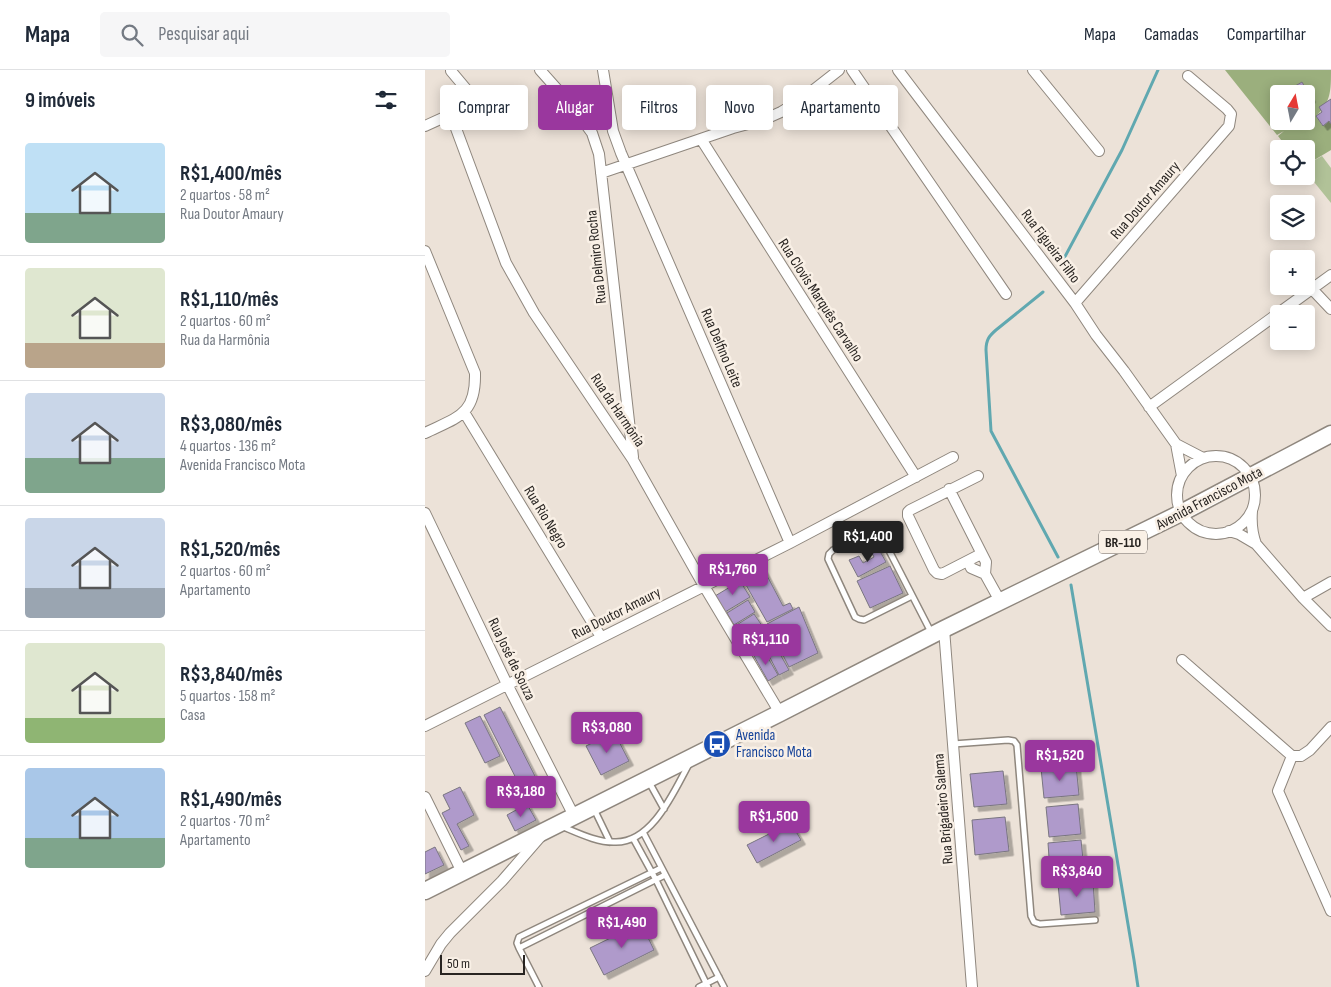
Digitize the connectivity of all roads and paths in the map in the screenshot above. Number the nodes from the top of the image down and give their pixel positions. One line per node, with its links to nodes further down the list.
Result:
1 (540, 70): 16 (street, Rua Delmiro Rocha)
2 (603, 70): 15 (street, Rua Delfino Leite)
3 (839, 70): 13 (street)
4 (852, 70): 21 (street)
5 (898, 70): 23 (street, Rua Figueira Filho)
6 (1033, 70): 14 (street)
7 (451, 71): 9 (street)
8 (1188, 76): 23 (street, Rua Doutor Amaury)
9 (463, 85)
10 (440, 120): 11 (street)
11 (425, 126)
12 (457, 130): 32 (street, Rua da Harmônia)
13 (701, 140): 15 (street); 36 (street, Rua Clovis Marquês Carvalho)
14 (1099, 151)
15 (626, 165): 16 (street); 42 (street, Rua Delfino Leite)
16 (601, 173): 32 (street, Rua Delmiro Rocha)
17 (425, 251): 26 (street)
18 (1331, 275): 19 (street)
19 (1315, 287)
20 (1315, 292): 24 (street)
21 (1006, 294)
22 (1304, 295): 25 (street)
23 (1075, 303): 25 (street, Rua Figueira Filho)
24 (1331, 309)
25 (1149, 407): 29 (street, Rua Figueira Filho)
26 (464, 412): 27 (street); 54 (street, Rua Rio Negro)
27 (425, 433)
28 (1331, 434): 35 (main road, Avenida Francisco Mota / BR-110)
29 (1176, 444): 31 (street, Rua Figueira Filho); 34 (street, Rua Figueira Filho)
30 (953, 457): 36 (street, Rua Doutor Amaury)
31 (1203, 458): 34 (street); 35 (street)
32 (633, 460): 48 (street, Rua da Harmônia)
33 (978, 476): 37 (street)
34 (1182, 476): 40 (street)
35 (1250, 476): 38 (street); 40 (main road, Avenida Francisco Mota / BR-110)
36 (916, 477): 42 (street, Rua Doutor Amaury)
37 (949, 489): 44 (street); 45 (street)
38 (1252, 508): 41 (street); 43 (street)
39 (425, 513): 56 (street, Rua José de Souza)
40 (1181, 513): 41 (street); 51 (main road, Avenida Francisco Mota / BR-110)
41 (1229, 531): 43 (street)
42 (790, 543): 48 (street, Rua Doutor Amaury)
43 (1256, 544): 50 (street)
44 (981, 554): 45 (street); 46 (street)
45 (968, 561): 46 (street)
46 (985, 574): 51 (street)
47 (1331, 582): 50 (street)
48 (704, 586): 54 (street, Rua Doutor Amaury); 57 (street, Rua da Harmônia)
49 (912, 596): 49 (lane); 53 (lane)
50 (1303, 598): 52 (street)
51 (1000, 601): 53 (main road, Avenida Francisco Mota / BR-110)
52 (1331, 626)
53 (938, 632): 57 (main road, Avenida Francisco Mota / BR-110); 60 (street, Rua Brigadeiro Salema)
54 (601, 637): 56 (street, Rua Doutor Amaury)
55 (1182, 660): 61 (street)
56 (507, 684): 58 (street, Rua Doutor Amaury); 67 (street, Rua José de Souza)
57 (780, 713): 62 (main road, Avenida Francisco Mota / BR-110)
58 (425, 726)
59 (1331, 727): 61 (street)
60 (953, 744): 81 (lane); 89 (street, Rua Brigadeiro Salema)
61 (1292, 756): 80 (street)
62 (693, 757): 63 (main road, Avenida Francisco Mota / BR-110); 66 (lane)
63 (648, 779): 65 (main road, Avenida Francisco Mota / BR-110); 66 (lane)
64 (425, 798): 73 (street)
65 (593, 806): 67 (main road, Avenida Francisco Mota / BR-110); 71 (lane)
66 (664, 809): 69 (lane)
67 (574, 816): 68 (main road, Avenida Francisco Mota / BR-110)
68 (552, 826): 71 (lane); 73 (main road, Avenida Francisco Mota / BR-110); 83 (street, Avenida Francisco Mota)
69 (643, 832): 70 (lane); 72 (lane)
70 (633, 838): 71 (lane); 74 (lane)
71 (610, 842)
72 (661, 868): 74 (lane); 75 (lane)
73 (463, 872): 77 (main road, Avenida Francisco Mota / BR-110)
74 (652, 873): 76 (lane); 78 (lane)
75 (665, 875): 76 (lane); 84 (lane)
76 (656, 880): 79 (lane); 85 (lane)
77 (425, 891)
78 (613, 892): 79 (lane); 82 (lane)
79 (617, 900): 82 (lane)
80 (1331, 911)
81 (1095, 920)
82 (519, 948): 86 (lane)
83 (425, 971)
84 (719, 977): 85 (lane); 88 (lane)
85 (707, 985): 87 (lane)
86 (539, 987)
87 (699, 987)
88 (724, 987)
89 (972, 987)

